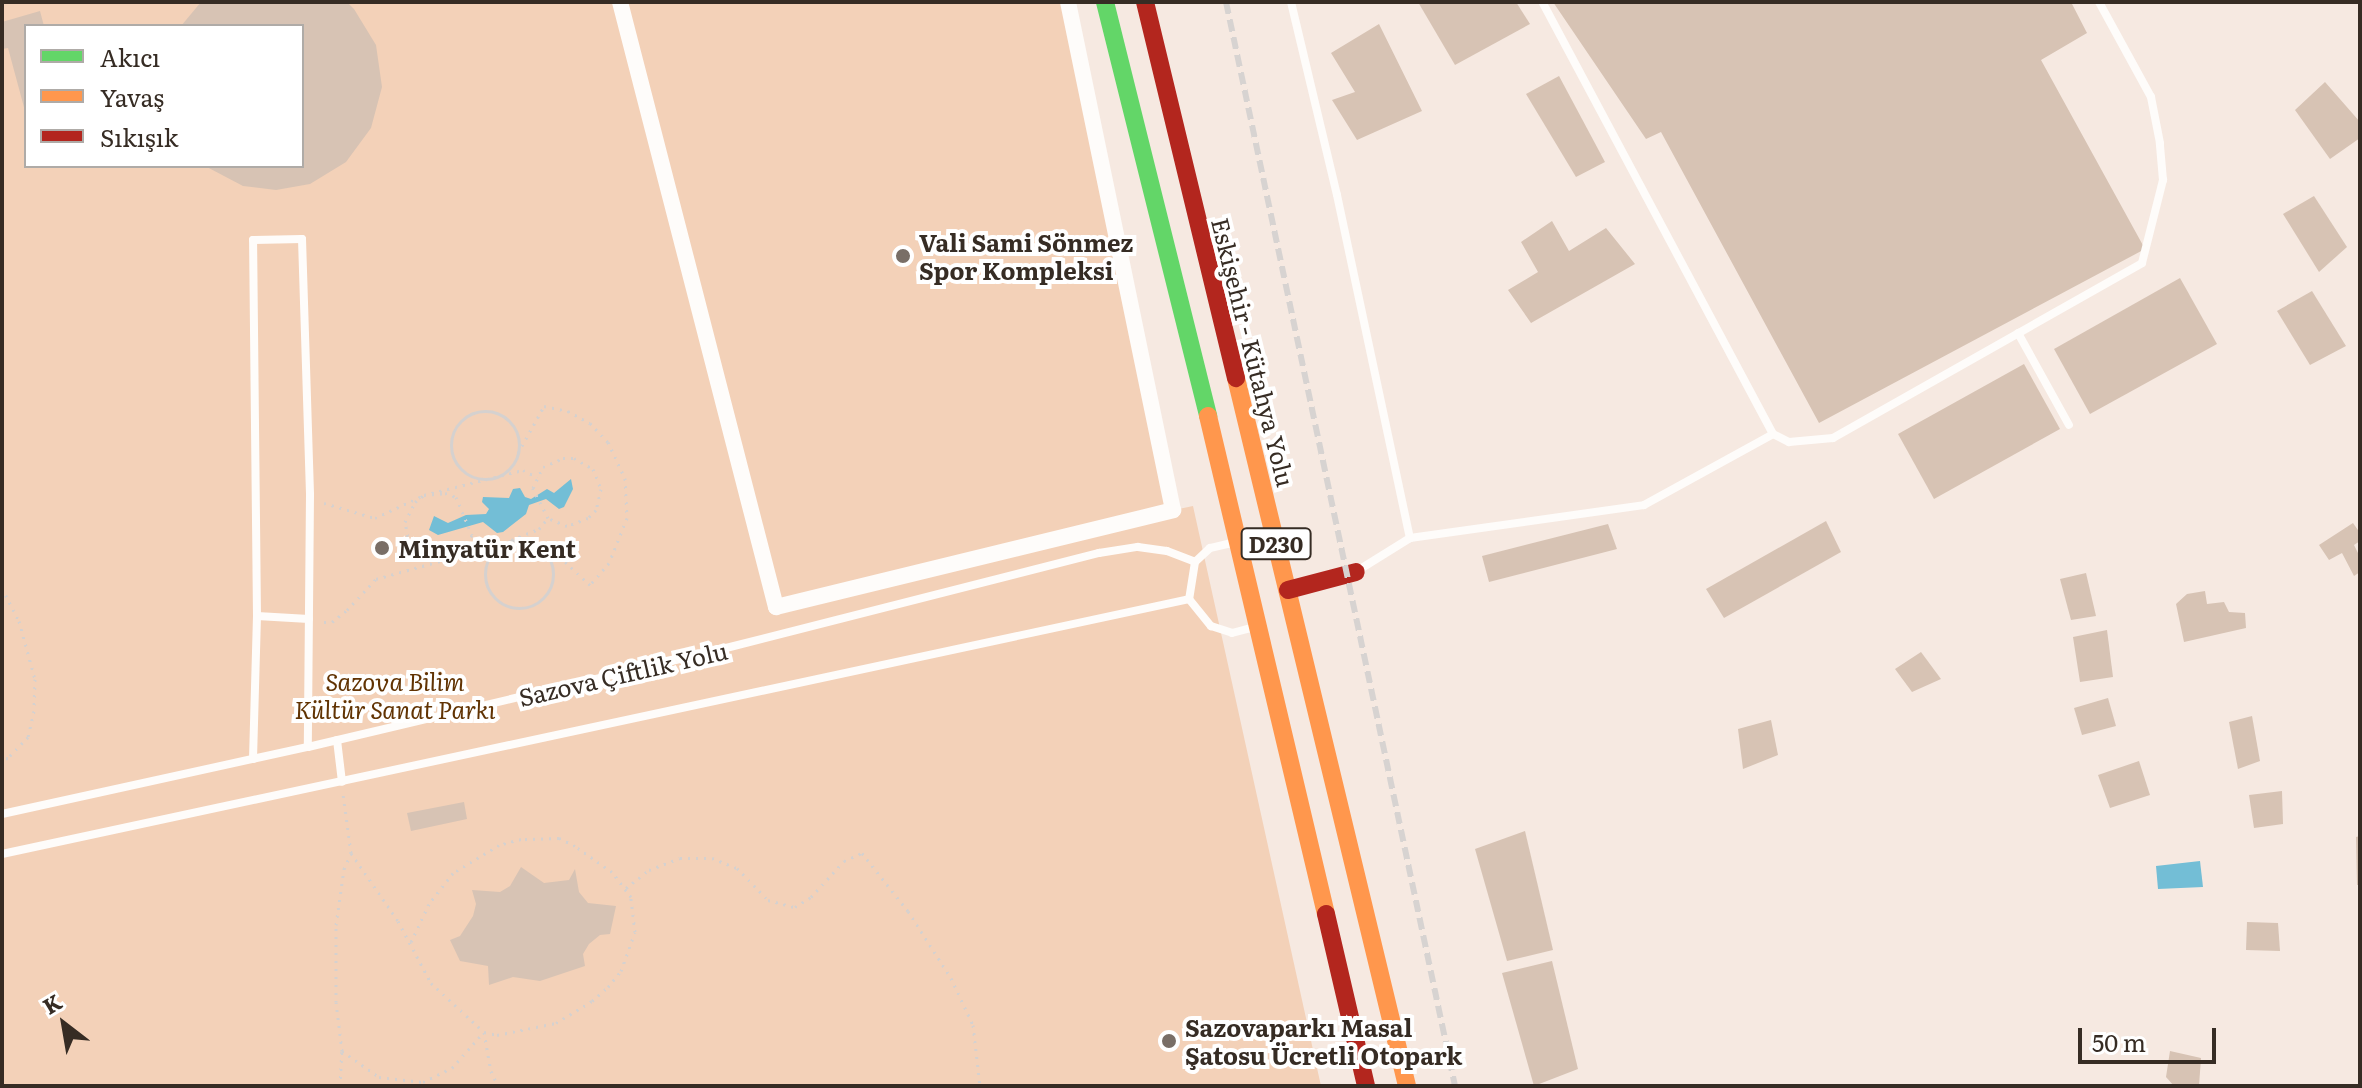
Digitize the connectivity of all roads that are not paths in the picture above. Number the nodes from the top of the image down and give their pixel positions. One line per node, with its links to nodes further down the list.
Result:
1 (620, 2): 2 (street)
2 (1068, 2)
3 (1105, 2): 12 (main road, D230)
4 (1145, 2): 15 (main road, Eskişehir - Kütahya Yolu / D230)
5 (1291, 2): 11 (lane)
6 (1542, 2): 10 (lane)
7 (2099, 2): 8 (lane)
8 (2018, 333): 9 (lane); 10 (lane)
9 (2069, 425)
10 (1773, 434): 11 (lane)
11 (1410, 538): 14 (lane)
12 (1239, 541): 13 (lane); 19 (main road, D230)
13 (1195, 562): 16 (lane); 20 (lane, Sazova Çiftlik Yolu)
14 (1356, 572): 15 (main road)
15 (1288, 590): 27 (main road, Eskişehir - Kütahya Yolu / D230)
16 (1189, 599): 19 (lane); 23 (lane, Sazova Çiftlik Yolu)
17 (257, 616): 18 (lane); 18 (lane); 22 (lane)
18 (309, 619): 21 (lane)
19 (1260, 625): 26 (main road, D230)
20 (337, 740): 21 (lane, Sazova Çiftlik Yolu); 23 (lane)
21 (308, 747): 22 (lane, Sazova Çiftlik Yolu)
22 (253, 759): 24 (lane, Sazova Çiftlik Yolu)
23 (342, 782): 25 (lane, Sazova Çiftlik Yolu)
24 (2, 814)
25 (2, 854)
26 (1366, 1086)
27 (1407, 1086)

